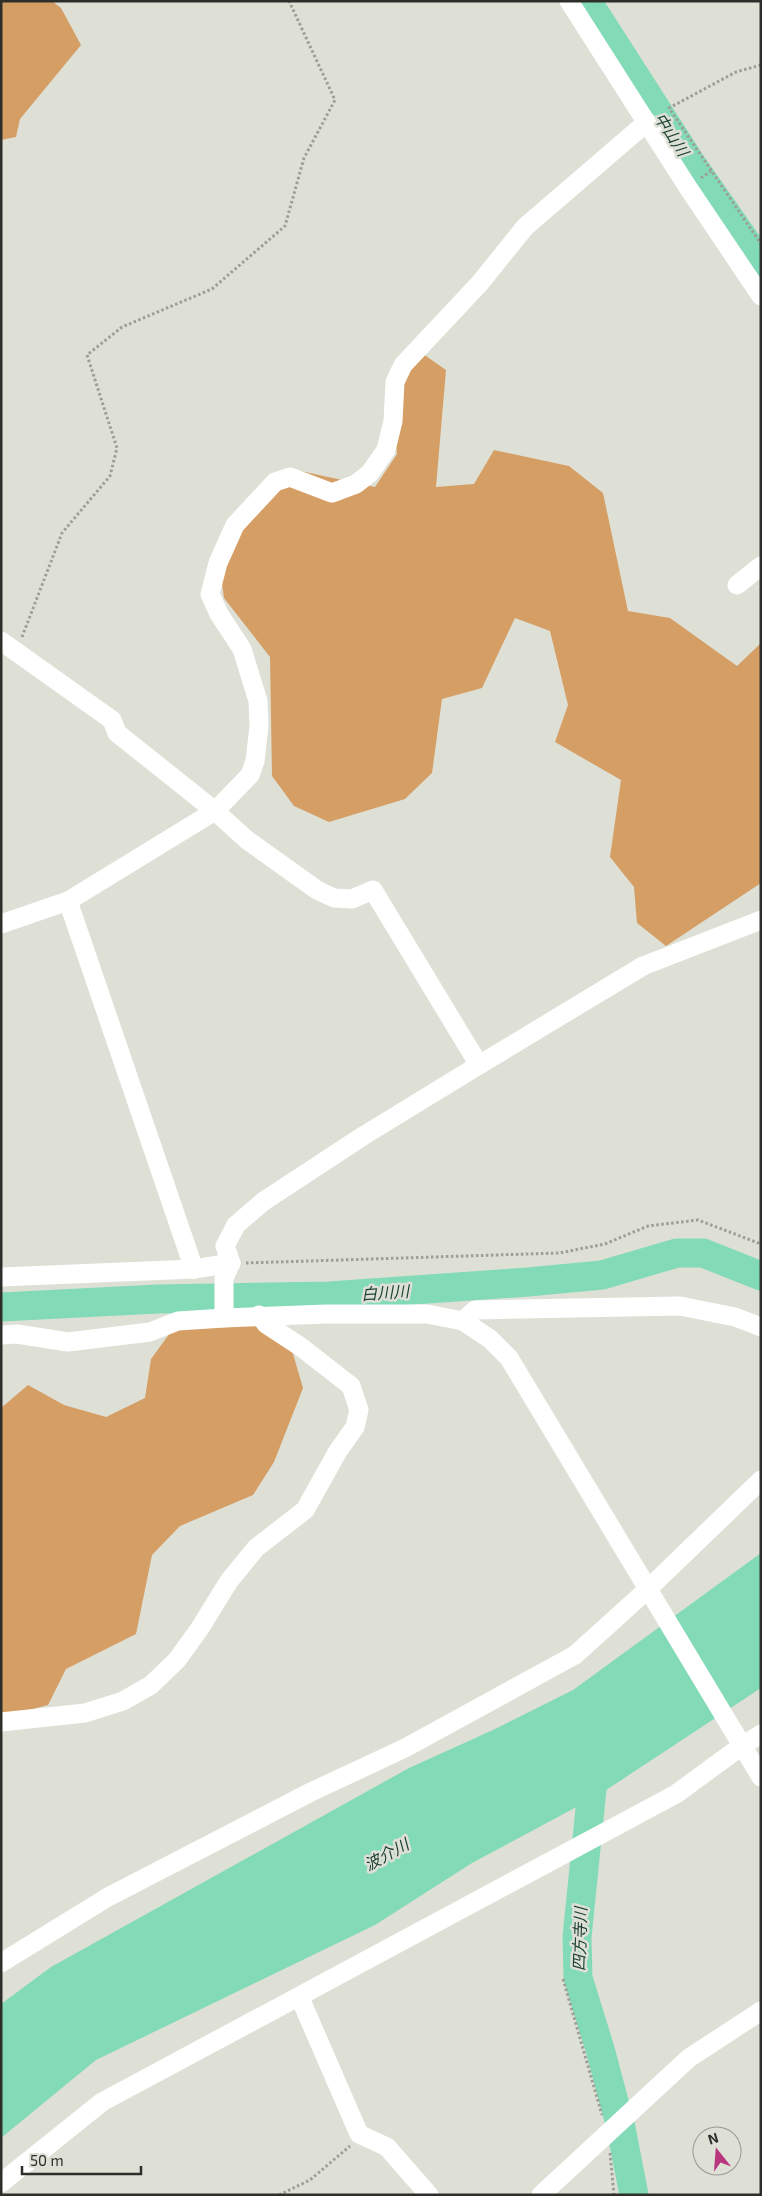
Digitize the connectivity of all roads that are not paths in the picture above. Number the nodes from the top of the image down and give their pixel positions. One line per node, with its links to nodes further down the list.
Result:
1 (569, 1): 2 (street)
2 (647, 122): 3 (street); 7 (street)
3 (761, 296)
4 (761, 566): 5 (street)
5 (737, 585)
6 (8, 647): 7 (street)
7 (216, 811): 8 (street); 11 (street)
8 (68, 901): 10 (street); 12 (street)
9 (761, 920): 11 (street)
10 (1, 924)
11 (479, 1065): 13 (street)
12 (194, 1269): 13 (street); 14 (street)
13 (227, 1270): 15 (street)
14 (1, 1277)
15 (224, 1312): 16 (street); 19 (street)
16 (259, 1316): 17 (street); 22 (street)
17 (463, 1321): 18 (street); 21 (street)
18 (761, 1327)
19 (1, 1335)
20 (761, 1480): 21 (street)
21 (648, 1589): 24 (street); 26 (street)
22 (1, 1722)
23 (761, 1734): 24 (street)
24 (739, 1739): 25 (street); 27 (street)
25 (761, 1777)
26 (1, 1963)
27 (300, 1998): 29 (street); 30 (street)
28 (761, 2011): 31 (street)
29 (1, 2183)
30 (429, 2195)
31 (541, 2195)

